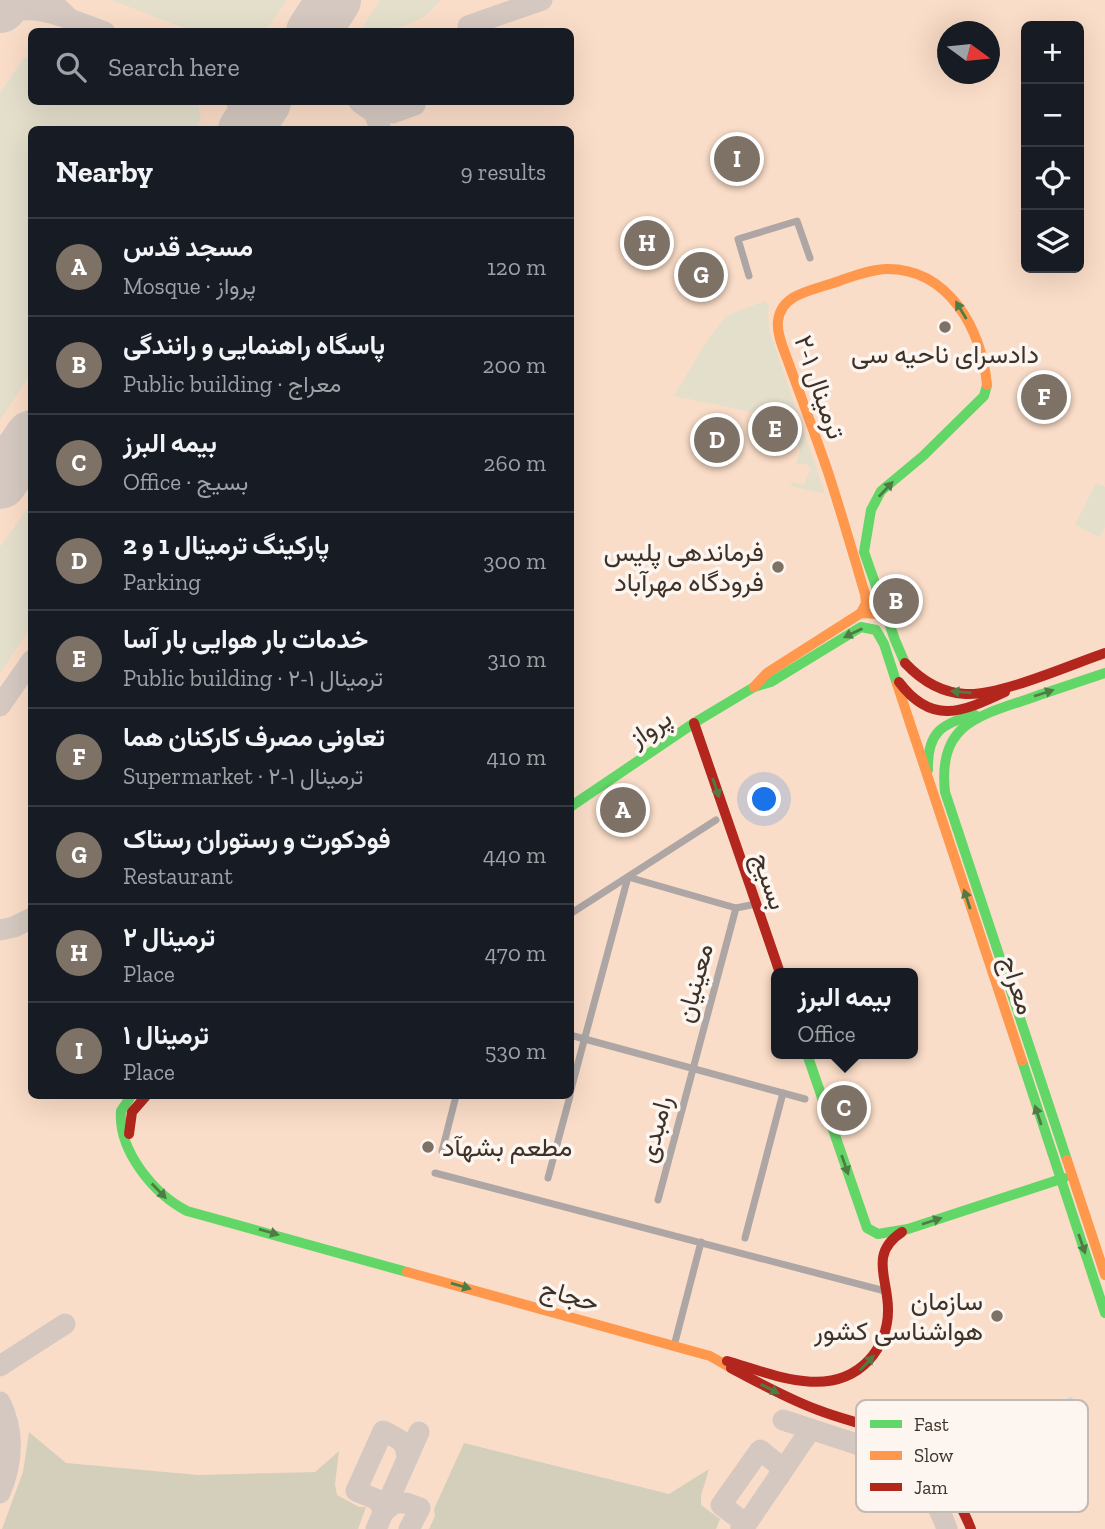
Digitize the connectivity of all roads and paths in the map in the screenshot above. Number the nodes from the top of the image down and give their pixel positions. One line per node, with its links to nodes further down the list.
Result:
1 (810, 258): 2 (street)
2 (749, 276)
3 (859, 554): 3 (main road, ترمینال ۱-۲, one-way to 3); 4 (main road); 5 (main road)
4 (880, 597): 5 (main road); 7 (main road)
5 (868, 602): 6 (main road)
6 (861, 613): 7 (main road); 12 (main road, پرواز)
7 (888, 621): 10 (main road, one-way to 7)
8 (1105, 653): 10 (main road)
9 (892, 670): 10 (main road); 12 (main road, پرواز, one-way to 12); 15 (main road, معراج)
10 (1051, 672)
11 (1105, 673): 13 (main road, one-way to 11)
12 (754, 687): 14 (main road, پرواز)
13 (982, 714): 15 (main road); 37 (main road, معراج)
14 (694, 723): 16 (main road, پرواز); 19 (main road, بسیج, one-way to 19)
15 (933, 796): 39 (main road, معراج, one-way to 15)
16 (574, 804)
17 (716, 820): 18 (street)
18 (628, 877): 20 (street); 21 (street); 24 (street)
19 (756, 904): 20 (street); 22 (main road, بسیج)
20 (736, 908): 26 (street, معینیان)
21 (574, 911)
22 (778, 968)
23 (574, 1036): 24 (street)
24 (585, 1039): 26 (street); 27 (street)
25 (809, 1059): 41 (main road, one-way to 41)
26 (692, 1069): 28 (street); 40 (street, رامبدی)
27 (574, 1079)
28 (783, 1093): 33 (street); 42 (street)
29 (128, 1099): 34 (main road)
30 (143, 1099): 34 (main road)
31 (455, 1099): 35 (street)
32 (569, 1099): 38 (street)
33 (805, 1099)
34 (130, 1148): 47 (main road, حجاج, one-way to 47)
35 (442, 1151)
36 (435, 1173): 43 (street)
37 (1072, 1175): 39 (main road); 44 (main road, معراج)
38 (548, 1178)
39 (1060, 1180): 41 (main road, one-way to 39); 46 (main road, معراج, one-way to 46)
40 (658, 1200)
41 (908, 1228): 45 (main road)
42 (745, 1238)
43 (701, 1242): 45 (street); 47 (street)
44 (1105, 1275)
45 (885, 1291): 48 (main road, one-way to 45)
46 (1105, 1313)
47 (674, 1346): 48 (main road, حجاج)
48 (710, 1356): 49 (main road, حجاج, one-way to 49)
49 (856, 1422)
50 (964, 1512): 51 (main road, حجاج, one-way to 51)
51 (971, 1529)

